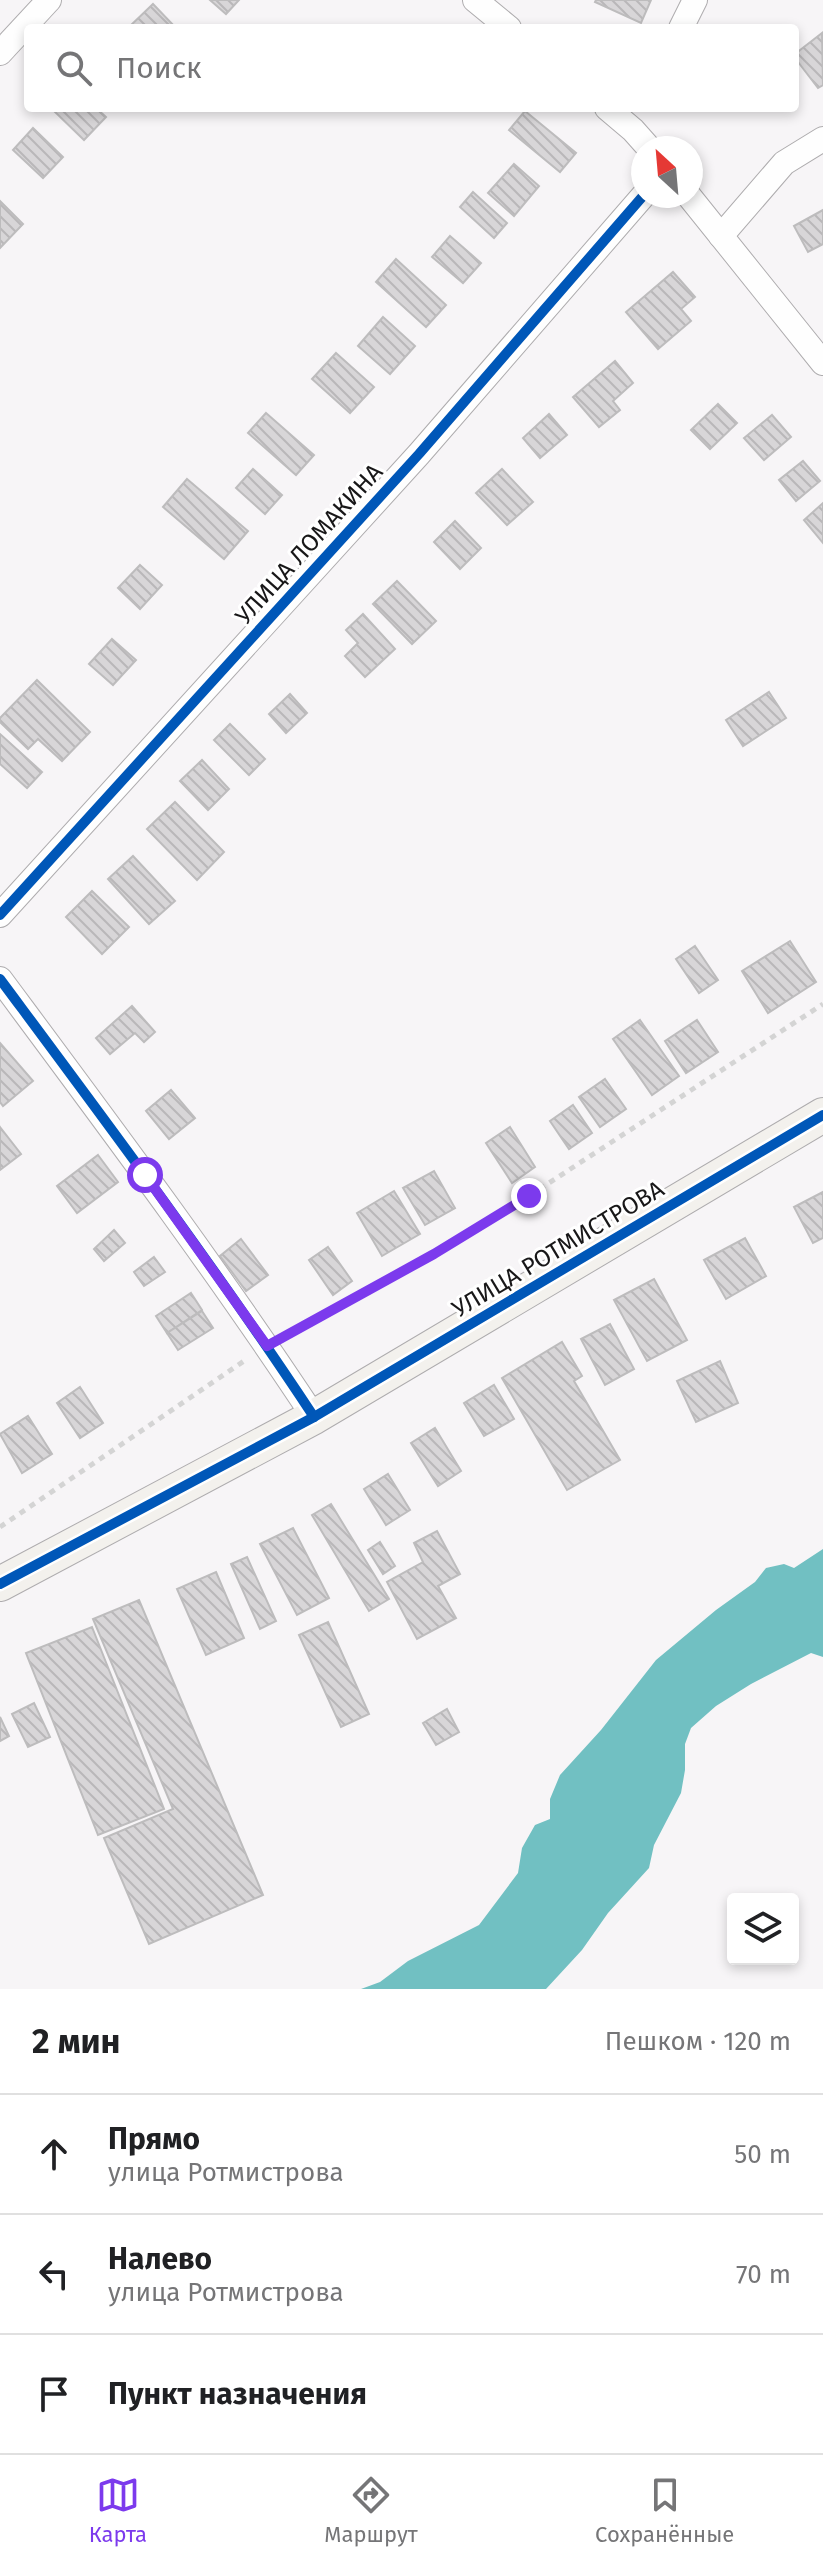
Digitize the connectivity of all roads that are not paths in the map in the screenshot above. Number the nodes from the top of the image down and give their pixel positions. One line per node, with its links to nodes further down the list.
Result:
1 (49, 0): 4 (street)
2 (475, 0): 5 (street)
3 (695, 0): 6 (street)
4 (27, 24)
5 (504, 24)
6 (683, 24)
7 (24, 27): 8 (street)
8 (0, 53)
9 (614, 112): 10 (street)
10 (642, 129)
11 (823, 139): 14 (street)
12 (633, 208): 16 (street, УЛИЦА ЛОМАКИНА)
13 (699, 208): 14 (street)
14 (721, 236): 15 (street)
15 (823, 363)
16 (0, 915)
17 (0, 979): 19 (street)
18 (823, 1115): 19 (street, УЛИЦА РОТМИСТРОВА)
19 (314, 1417): 20 (street, УЛИЦА РОТМИСТРОВА)
20 (0, 1584)

